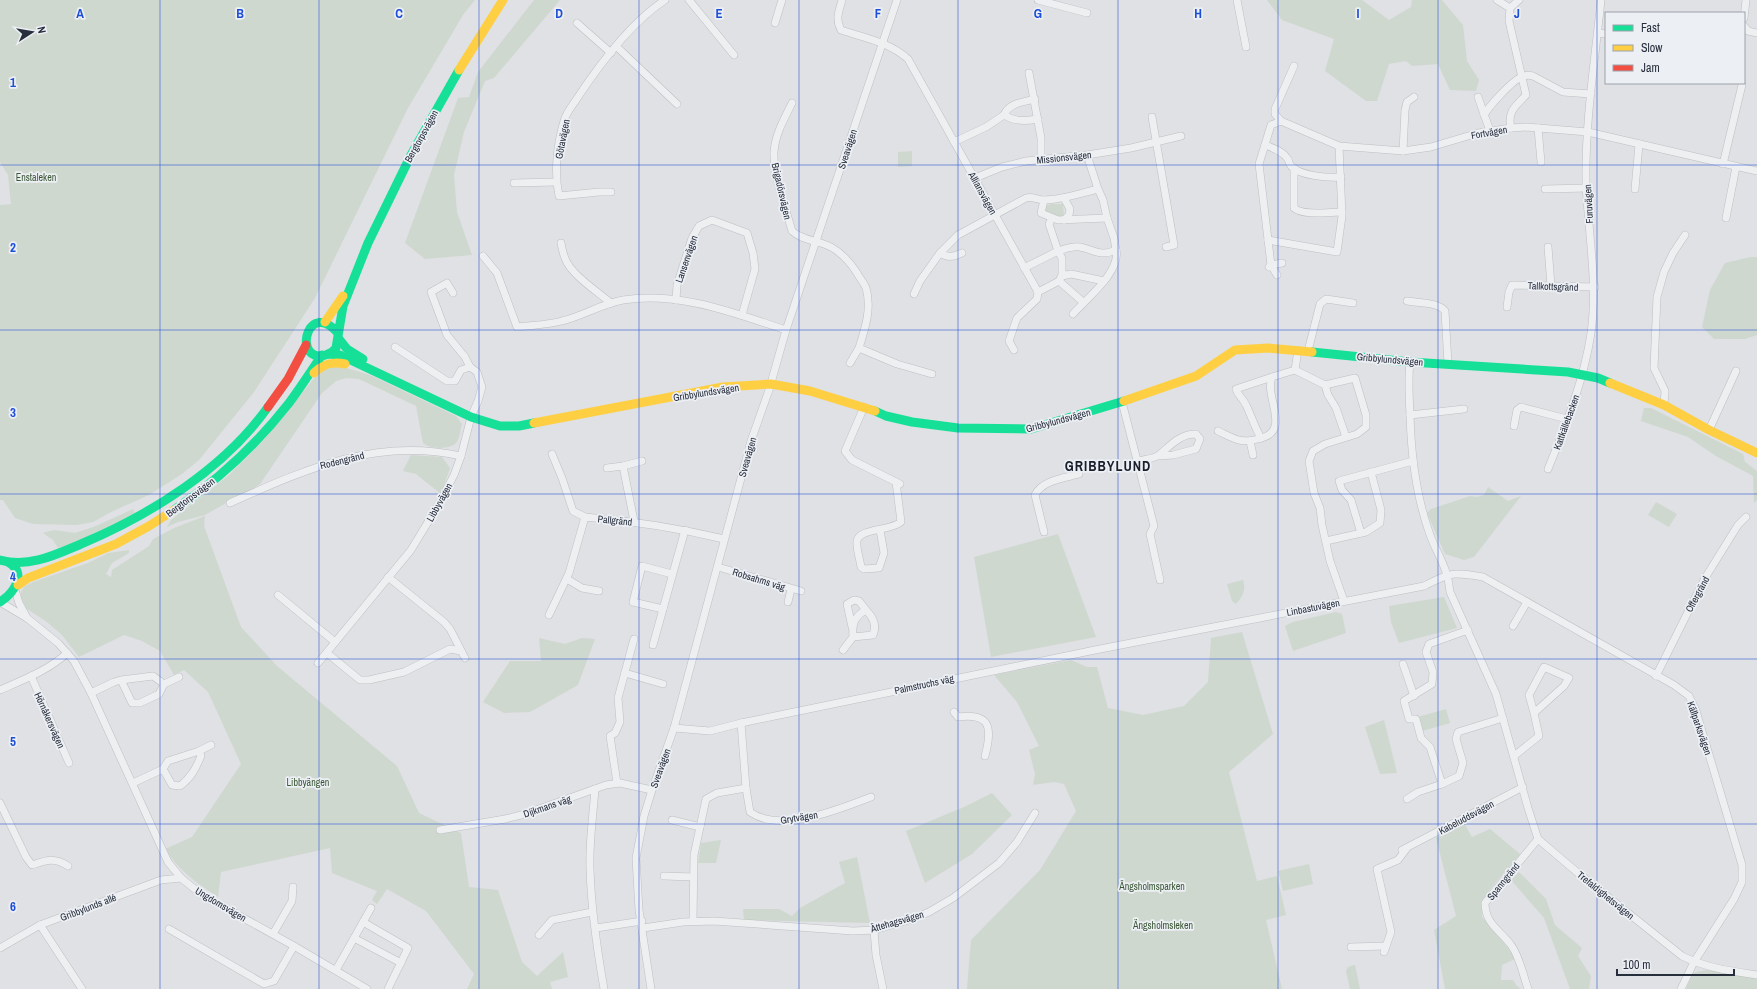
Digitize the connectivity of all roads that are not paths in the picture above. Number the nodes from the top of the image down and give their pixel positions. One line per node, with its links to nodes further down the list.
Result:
1 (503, 0): 93 (street, Bergtorpsvägen)
2 (665, 0): 23 (street, Götavägen)
3 (689, 0): 26 (street)
4 (782, 0): 17 (street)
5 (842, 0): 22 (street, Alliansvägen)
6 (897, 0): 22 (street, Sveavägen)
7 (1038, 0): 15 (street)
8 (1237, 0): 24 (street)
9 (1497, 0): 13 (street)
10 (1519, 0): 13 (street)
11 (1601, 0): 19 (street, Furuvägen)
12 (1746, 0): 14 (street)
13 (1510, 8): 29 (street)
14 (1745, 12)
15 (1087, 13)
16 (577, 24): 25 (street)
17 (774, 24)
18 (1745, 27): 20 (street)
19 (1598, 33): 21 (street); 31 (street, Furuvägen)
20 (1757, 33)
21 (1605, 34)
22 (883, 43): 47 (street, Alliansvägen); 78 (street, Sveavägen)
23 (617, 47): 25 (street, Götavägen); 36 (street)
24 (1246, 47)
25 (611, 53): 62 (street, Götavägen)
26 (734, 55)
27 (1294, 66): 41 (street)
28 (1029, 73): 34 (street)
29 (1522, 76): 31 (street); 38 (street); 42 (street)
30 (1742, 85): 56 (street)
31 (1591, 94): 45 (street, Furuvägen)
32 (1414, 97): 52 (street)
33 (1478, 97): 38 (street)
34 (1035, 99): 37 (street); 40 (street)
35 (792, 103): 78 (street, Brigadörsvägen)
36 (677, 104)
37 (1004, 115): 40 (street); 47 (street)
38 (1484, 115): 44 (street)
39 (1152, 117): 48 (street)
40 (1038, 118): 54 (street)
41 (1281, 121): 50 (street); 51 (street, Fortvägen)
42 (1510, 128): 43 (street, Fortvägen); 44 (street, Fortvägen)
43 (1538, 128): 45 (street, Fortvägen); 55 (street)
44 (1490, 131): 52 (street, Fortvägen)
45 (1588, 132): 49 (street, Fortvägen); 64 (street, Furuvägen)
46 (1181, 136): 48 (street, Missionsvägen)
47 (954, 142): 61 (street, Alliansvägen)
48 (1155, 142): 53 (street, Missionsvägen); 81 (street)
49 (1639, 144): 56 (street, Fortvägen); 65 (street)
50 (1265, 145): 58 (street); 79 (street)
51 (1339, 146): 52 (street, Fortvägen); 60 (street)
52 (1403, 151)
53 (1087, 155): 54 (street, Missionsvägen); 66 (street)
54 (1041, 160): 61 (street, Missionsvägen)
55 (1541, 162)
56 (1723, 164): 57 (street, Fortvägen)
57 (1736, 167): 59 (street, Fortvägen); 75 (street)
58 (1294, 168): 60 (street); 71 (street)
59 (1756, 169)
60 (1340, 177): 71 (street)
61 (975, 178): 72 (street, Alliansvägen)
62 (556, 182): 63 (street); 68 (street)
63 (514, 183)
64 (1587, 188): 67 (street); 96 (street, Furuvägen)
65 (1635, 188)
66 (1098, 189): 69 (street); 74 (street)
67 (1545, 189)
68 (611, 192)
69 (1064, 198): 70 (street); 76 (street)
70 (1044, 200): 72 (street); 73 (street)
71 (1342, 212): 79 (street)
72 (995, 214): 85 (street); 90 (street, Alliansvägen)
73 (1052, 218): 76 (street); 84 (street)
74 (1107, 218): 76 (street); 83 (street)
75 (1726, 218)
76 (1064, 220)
77 (1685, 235): 132 (street)
78 (817, 240): 109 (street, Sveavägen); 113 (street, Brigadörsvägen)
79 (1268, 240): 89 (street)
80 (561, 243): 103 (street)
81 (1166, 247)
82 (1548, 248): 95 (street)
83 (1116, 250): 84 (street); 94 (street)
84 (1058, 251): 90 (street); 92 (street)
85 (940, 253): 86 (street); 99 (street)
86 (962, 253)
87 (484, 256): 103 (street)
88 (1282, 263): 89 (street)
89 (1269, 266): 91 (street)
90 (1024, 268): 97 (street, Alliansvägen)
91 (1277, 275)
92 (1061, 278): 94 (street); 97 (street); 102 (street)
93 (353, 279): 108 (street, Bergtorpsvägen); 110 (street, Bergtorpsvägen)
94 (1104, 281): 102 (street)
95 (1551, 286): 96 (street, Tallkottsgränd); 105 (street, Tallkottsgränd)
96 (1595, 287): 125 (street, Furuvägen)
97 (1038, 292): 114 (street)
98 (453, 293): 121 (street, Libbyvägen)
99 (914, 294)
100 (676, 300): 103 (street); 107 (street); 107 (street, Lansenvägen)
101 (1407, 301): 120 (street)
102 (1083, 302): 106 (street)
103 (611, 303)
104 (1353, 304): 116 (street)
105 (1507, 306)
106 (1073, 314)
107 (742, 315): 109 (street)
108 (325, 322): 110 (street); 111 (street, Bergtorpsvägen)
109 (786, 330): 128 (street, Sveavägen)
110 (339, 336): 117 (street, Bergtorpsvägen); 127 (street, Gribbylundsvägen)
111 (306, 345): 117 (street); 167 (street, Bergtorpsvägen)
112 (395, 346): 121 (street)
113 (859, 348): 119 (street, Brigadörsvägen); 124 (street)
114 (1014, 350)
115 (1298, 350): 116 (street, Gribbylundsvägen); 122 (street); 130 (street, Gribbylundsvägen)
116 (1308, 351): 118 (street, Gribbylundsvägen)
117 (325, 355): 127 (street, Gribbylundsvägen); 131 (street, Bergtorpsvägen)
118 (1410, 362): 120 (street, Gribbylundsvägen); 135 (street)
119 (850, 363)
120 (1448, 364): 125 (street, Gribbylundsvägen)
121 (470, 367): 136 (street, Libbyvägen)
122 (1295, 370): 126 (street); 129 (street)
123 (1736, 370): 139 (street)
124 (932, 374)
125 (1582, 375): 132 (street, Gribbylundsvägen); 137 (street, Kattkällebacken)
126 (1272, 377): 142 (street); 142 (street)
127 (389, 378): 131 (street); 136 (street, Gribbylundsvägen)
128 (770, 384): 133 (street, Gribbylundsvägen); 136 (street, Gribbylundsvägen); 165 (street, Sveavägen)
129 (1325, 385): 141 (street); 141 (street)
130 (1122, 402): 133 (street, Gribbylundsvägen); 150 (street)
131 (289, 403): 174 (street, Bergtorpsvägen)
132 (1664, 405): 139 (street, Gribbylundsvägen)
133 (864, 407): 162 (street)
134 (1464, 409): 135 (street)
135 (1410, 415): 151 (street)
136 (471, 417): 147 (street, Libbyvägen)
137 (1567, 419): 138 (street); 154 (street, Kattkällebacken)
138 (1514, 426)
139 (1709, 430): 144 (street, Gribbylundsvägen)
140 (1218, 431): 143 (street)
141 (1346, 437): 166 (street)
142 (1261, 438): 143 (street)
143 (1250, 441): 146 (street)
144 (1757, 453)
145 (552, 454): 158 (street)
146 (1253, 455)
147 (461, 456): 157 (street, Rodengränd); 171 (street, Libbyvägen)
148 (1158, 456): 148 (street); 150 (street)
149 (642, 461): 152 (street)
150 (1138, 461): 173 (street)
151 (1413, 461): 155 (street); 170 (street)
152 (623, 466): 153 (street); 160 (street)
153 (607, 468)
154 (1548, 469)
155 (1372, 472): 164 (street); 164 (street)
156 (1079, 474): 163 (street)
157 (230, 503)
158 (585, 517): 160 (street, Pallgränd); 172 (street, Pallgränd)
159 (1746, 517): 204 (street, Offergränd)
160 (634, 521): 161 (street, Pallgränd)
161 (685, 530): 165 (street, Pallgränd); 169 (street)
162 (880, 530): 162 (street)
163 (1044, 532)
164 (1361, 533): 166 (street)
165 (724, 539): 168 (street, Sveavägen)
166 (1326, 541): 179 (street)
167 (4, 561): 174 (street)
168 (718, 567): 175 (street, Robsahms väg); 216 (street, Sveavägen)
169 (672, 574): 183 (street); 183 (street)
170 (1448, 574): 179 (street, Linbastuvägen); 182 (street, Källparksvägen); 189 (street)
171 (388, 577): 193 (street, Libbyvägen); 196 (street)
172 (567, 578): 176 (street); 185 (street, Pallgränd)
173 (1160, 580)
174 (16, 588): 180 (street, Bergtorpsvägen); 186 (street, Ungdomsvägen)
175 (791, 588): 177 (street, Robsahms väg); 181 (street)
176 (599, 591)
177 (801, 591)
178 (278, 595): 193 (street)
179 (1344, 601): 190 (street, Linbastuvägen)
180 (0, 602): 186 (street, Ungdomsvägen)
181 (788, 602)
182 (1527, 602): 187 (street); 204 (street, Källparksvägen)
183 (663, 609): 194 (street)
184 (866, 610): 188 (street); 188 (street); 191 (street)
185 (549, 615)
186 (27, 618): 197 (street, Ungdomsvägen)
187 (1513, 626)
188 (853, 628): 191 (street)
189 (1468, 630): 211 (street); 214 (street)
190 (1175, 635): 215 (street, Palmstruchs väg)
191 (853, 637): 195 (street)
192 (634, 639): 202 (street)
193 (335, 642): 198 (street, Libbyvägen)
194 (653, 645)
195 (843, 650)
196 (461, 651): 198 (street); 199 (street)
197 (67, 653): 203 (street); 210 (street, Ungdomsvägen)
198 (327, 653): 200 (street, Libbyvägen)
199 (465, 658)
200 (318, 663)
201 (1403, 664): 211 (street)
202 (625, 673): 208 (street); 224 (street)
203 (31, 676): 209 (street); 221 (street, Hörnåkersvägen)
204 (1656, 676): 258 (street, Källparksvägen)
205 (179, 677): 207 (street)
206 (121, 680): 207 (street); 207 (street); 210 (street)
207 (164, 684)
208 (663, 684)
209 (0, 690)
210 (91, 693): 223 (street, Ungdomsvägen)
211 (1414, 696): 225 (street)
212 (954, 712): 219 (street)
213 (1534, 713): 213 (street); 220 (street)
214 (1503, 718): 220 (street); 225 (street)
215 (740, 723): 216 (street, Palmstruchs väg); 227 (street, Grytvägen)
216 (674, 728): 229 (street, Sveavägen)
217 (211, 745): 218 (street)
218 (198, 750): 222 (street); 222 (street)
219 (985, 756)
220 (1514, 756): 226 (street)
221 (69, 763)
222 (163, 769): 223 (street)
223 (133, 783): 241 (street, Ungdomsvägen)
224 (617, 783): 228 (street, Dijkmans väg); 229 (street, Dijkmans väg)
225 (1442, 784): 231 (street)
226 (1522, 787): 237 (street); 256 (street, Kabeluddsvägen)
227 (746, 788): 230 (street, Grytvägen); 235 (street)
228 (595, 789): 236 (street, Dijkmans väg); 244 (street)
229 (652, 790): 248 (street, Sveavägen)
230 (871, 797)
231 (1407, 799)
232 (0, 803): 238 (street)
233 (1036, 814): 251 (street, Ättehagsvägen)
234 (672, 820): 235 (street)
235 (700, 827): 240 (street)
236 (440, 830)
237 (1538, 839): 258 (street, Trefaldighetsvägen); 268 (street, Spanngränd)
238 (68, 866)
239 (664, 876): 240 (street)
240 (693, 877): 246 (street)
241 (181, 878): 247 (street, Gribbylunds allé); 252 (street, Ungdomsvägen)
242 (293, 887): 252 (street)
243 (371, 908): 245 (street)
244 (592, 912): 249 (street); 253 (street)
245 (363, 922): 254 (street); 259 (street)
246 (693, 922): 248 (street, Ättehagsvägen); 251 (street, Ättehagsvägen)
247 (40, 925): 257 (street, Gribbylunds allé); 262 (street)
248 (642, 925): 249 (street); 266 (street, Sveavägen)
249 (596, 928): 265 (street)
250 (169, 930): 255 (street)
251 (874, 930): 267 (street)
252 (273, 934): 255 (street, Ungdomsvägen)
253 (539, 935)
254 (354, 938): 259 (street); 260 (street)
255 (294, 946): 260 (street, Ungdomsvägen)
256 (1351, 947)
257 (0, 948)
258 (1694, 962): 261 (street, Trefaldighetsvägen); 269 (street, Källparksvägen)
259 (401, 963): 264 (street)
260 (336, 970): 263 (street, Ungdomsvägen)
261 (1757, 975)
262 (82, 989)
263 (367, 989)
264 (388, 989)
265 (604, 989)
266 (650, 989)
267 (883, 989)
268 (1528, 989)
269 (1681, 989)

